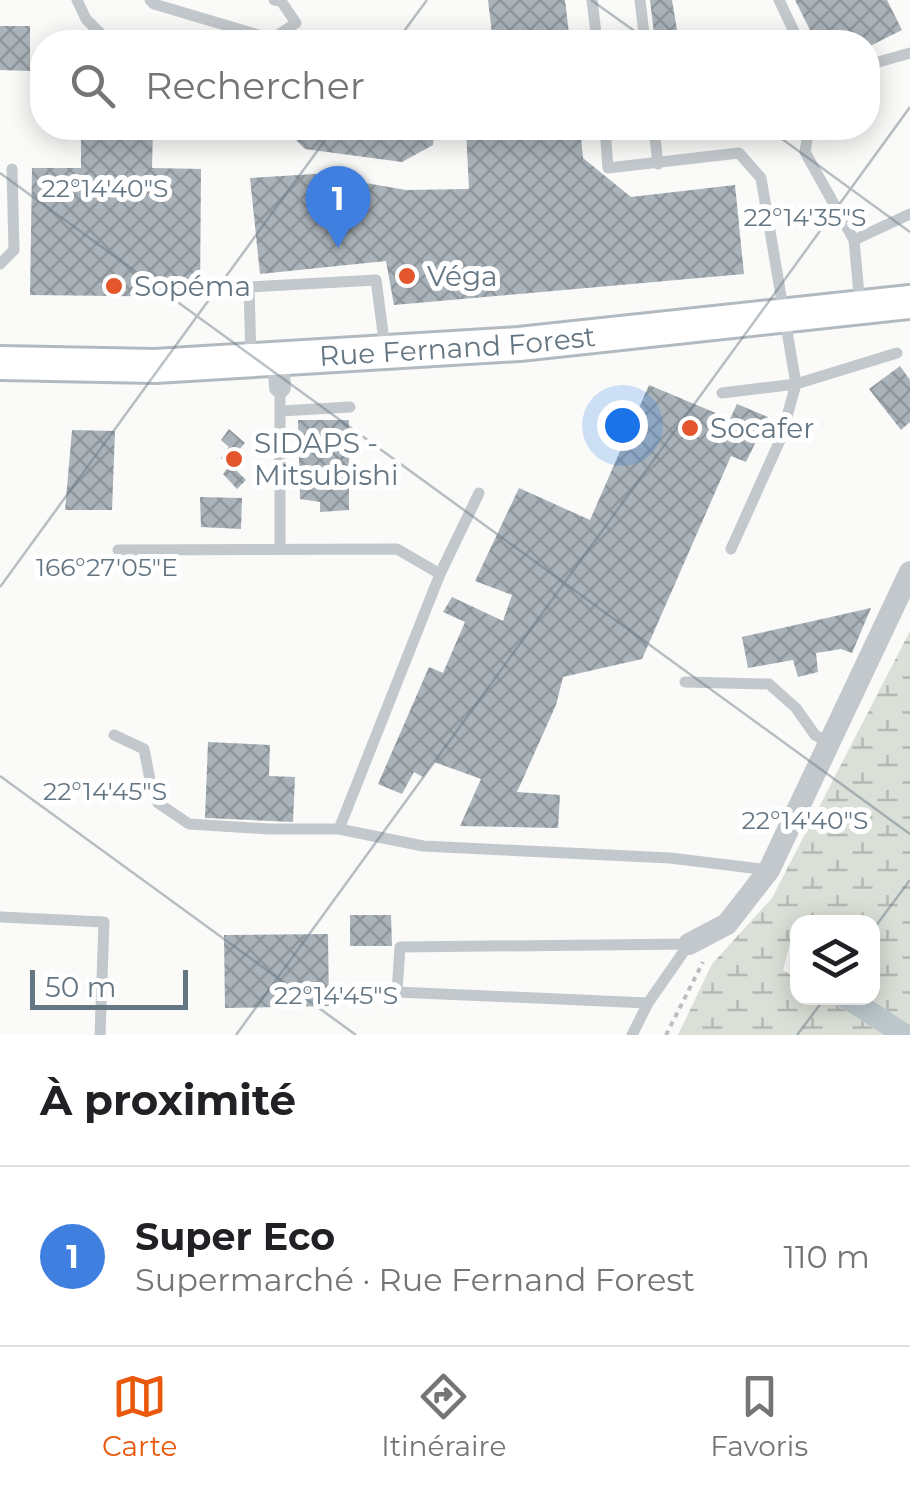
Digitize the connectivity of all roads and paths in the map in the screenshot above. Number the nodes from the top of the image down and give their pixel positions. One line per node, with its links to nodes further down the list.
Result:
1 (77, 0): 7 (lane)
2 (150, 0): 8 (lane)
3 (274, 0): 9 (lane)
4 (592, 0): 10 (lane)
5 (640, 0): 11 (lane)
6 (779, 0): 12 (lane)
7 (97, 30)
8 (244, 30)
9 (285, 30)
10 (595, 30)
11 (644, 30)
12 (793, 30)
13 (910, 52): 14 (lane)
14 (880, 61)
15 (605, 140): 18 (lane)
16 (655, 140): 18 (lane)
17 (808, 140): 21 (lane)
18 (658, 164): 25 (lane)
19 (12, 169): 22 (lane)
20 (910, 214): 21 (lane)
21 (854, 240): 24 (lane)
22 (0, 264)
23 (910, 302): 24 (street, Rue Fernand Forest)
24 (860, 306): 25 (street, Rue Fernand Forest)
25 (786, 314): 26 (street, Rue Fernand Forest); 30 (lane)
26 (386, 352): 29 (street, Rue Fernand Forest); 29 (lane)
27 (897, 354): 30 (lane)
28 (0, 363): 29 (street, Rue Fernand Forest)
29 (270, 369): 33 (lane)
30 (796, 384): 31 (lane); 37 (lane)
31 (722, 393)
32 (350, 407): 33 (lane)
33 (281, 411): 35 (lane)
34 (479, 493): 39 (lane)
35 (280, 549): 36 (lane); 39 (lane)
36 (118, 550)
37 (731, 550)
38 (910, 572): 42 (street)
39 (440, 574): 43 (lane)
40 (685, 682): 42 (lane)
41 (114, 735): 43 (lane)
42 (830, 743): 44 (street)
43 (339, 828): 44 (lane)
44 (769, 870): 46 (street)
45 (0, 917): 49 (lane)
46 (727, 924): 47 (street); 51 (path)
47 (689, 944): 48 (lane); 48 (lane)
48 (648, 1003): 50 (lane)
49 (100, 1035)
50 (632, 1035)
51 (666, 1035)

